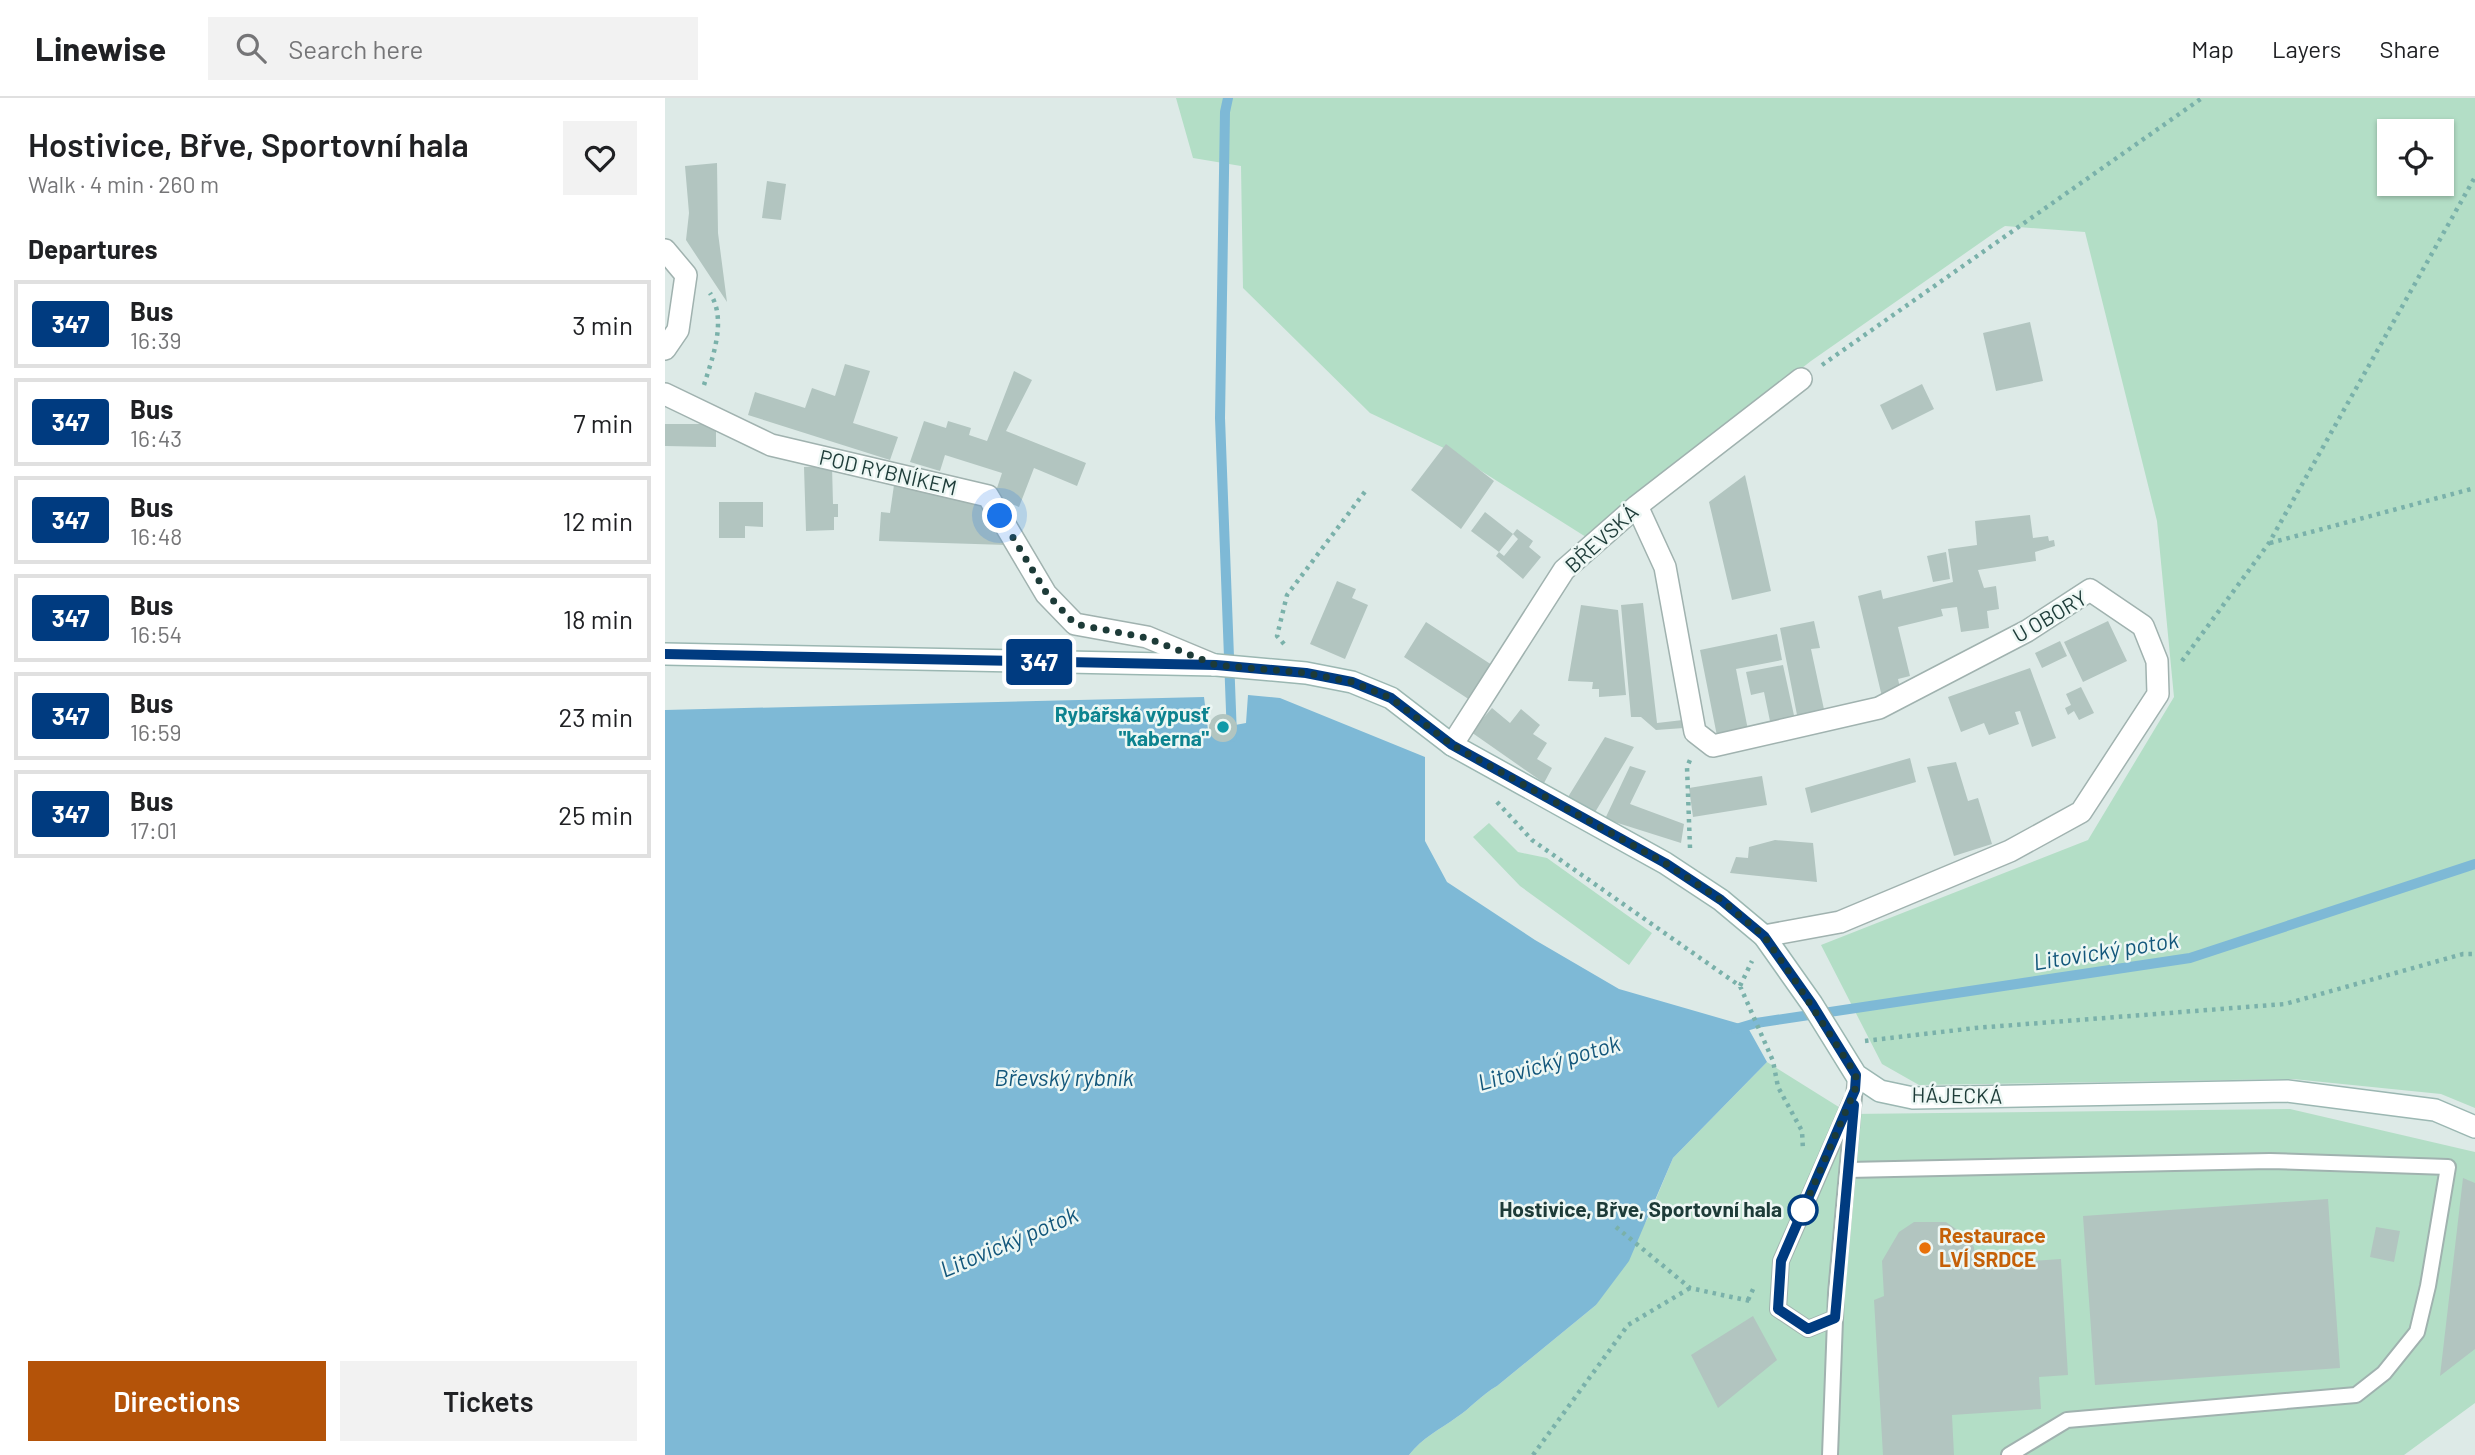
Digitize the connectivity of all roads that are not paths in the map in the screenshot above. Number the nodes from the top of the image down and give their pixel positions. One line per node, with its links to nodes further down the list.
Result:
1 (665, 250): 2 (street)
2 (665, 349)
3 (1801, 379): 5 (street, BŘEVSKÁ)
4 (665, 394): 7 (street, POD RYBNÍKEM)
5 (1637, 506): 8 (street, BŘEVSKÁ); 9 (street, U OBORY)
6 (665, 653): 7 (street, HÁJECKÁ)
7 (1216, 665): 8 (street, HÁJECKÁ)
8 (1452, 745): 9 (street, HÁJECKÁ)
9 (1764, 936): 10 (street, HÁJECKÁ)
10 (1856, 1082): 11 (street, HÁJECKÁ); 12 (lane); 13 (lane)
11 (2475, 1127)
12 (1848, 1170): 13 (lane); 15 (lane)
13 (1835, 1318): 14 (lane)
14 (1830, 1455)
15 (2009, 1455)

